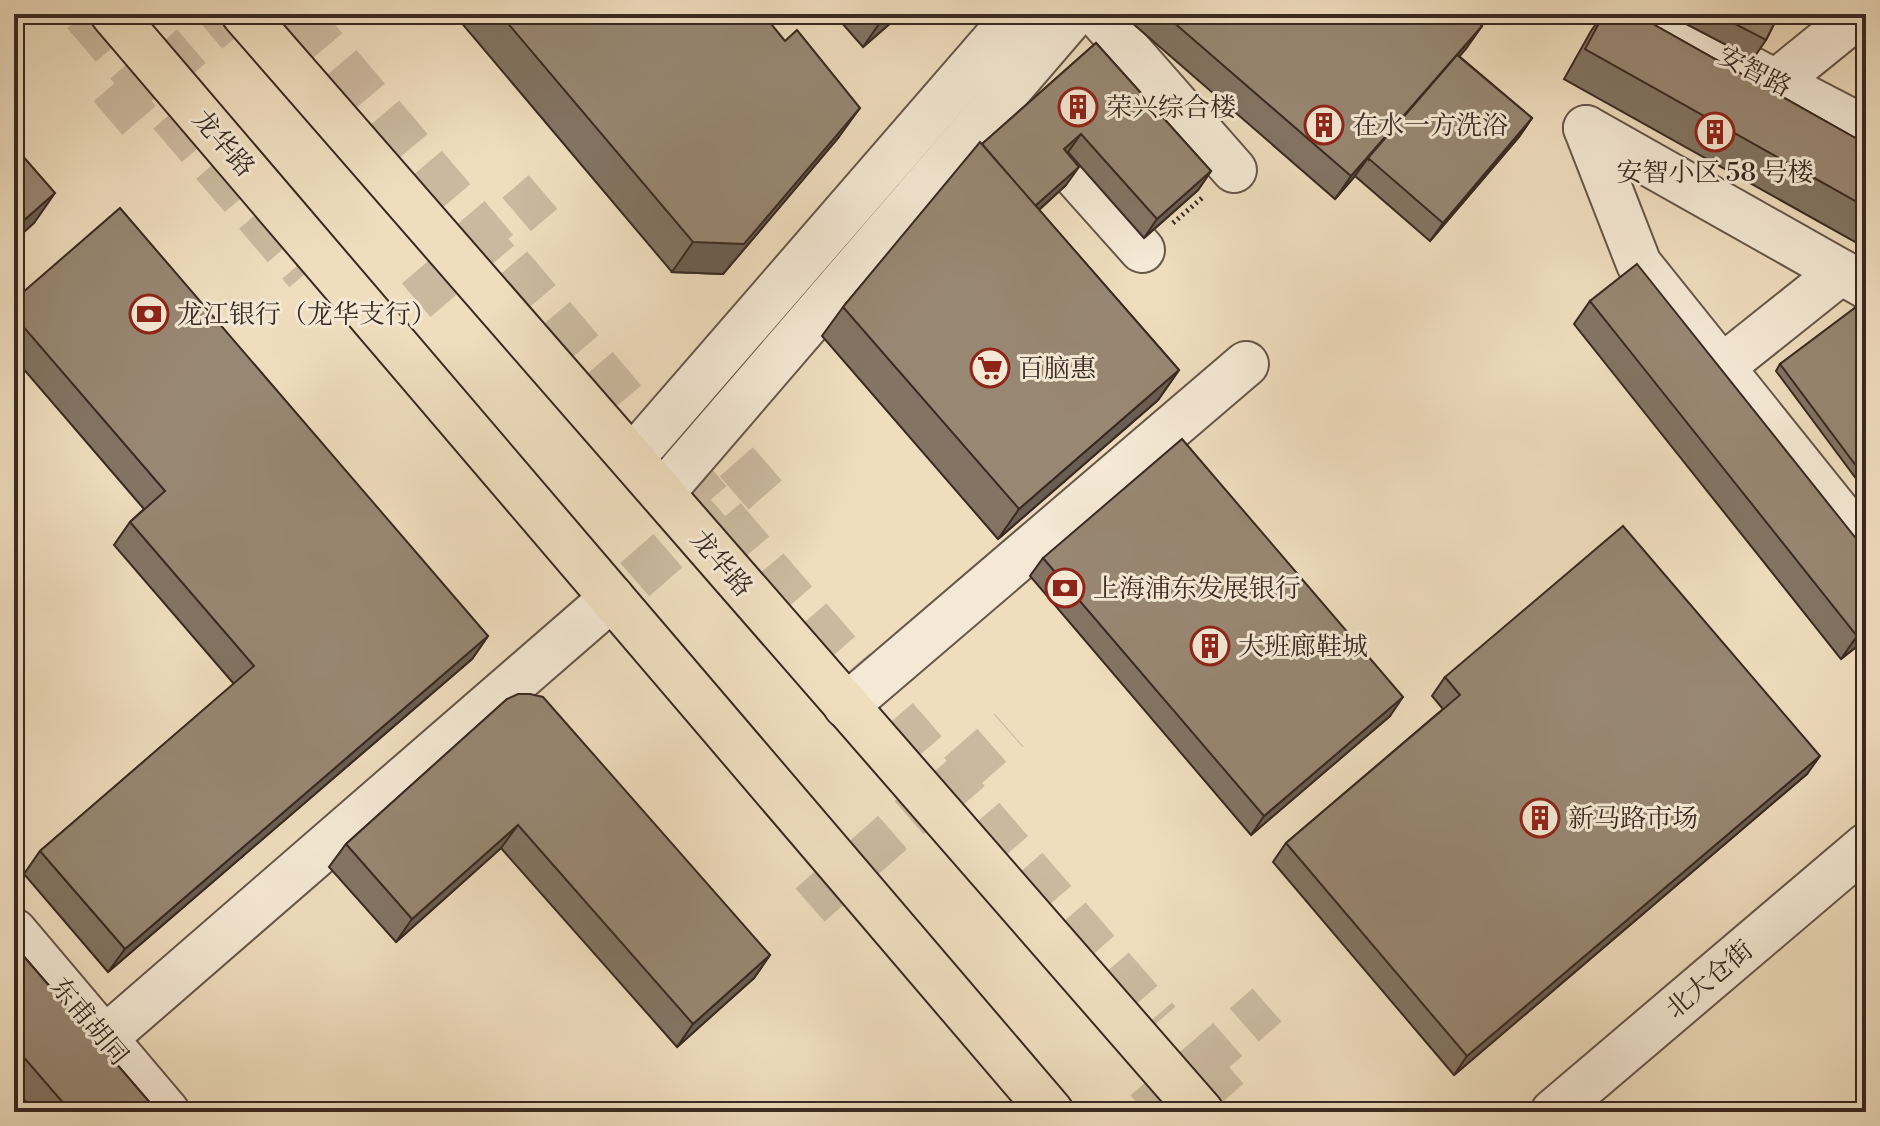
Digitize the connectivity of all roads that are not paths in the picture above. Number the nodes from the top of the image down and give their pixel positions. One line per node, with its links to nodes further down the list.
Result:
1 (113, 14): 19 (main road, 龙华路)
2 (244, 14): 16 (main road, 龙华路)
3 (1017, 14): 16 (street)
4 (1074, 14): 17 (street)
5 (1097, 14): 11 (street)
6 (1645, 14): 8 (street, 安智路)
7 (1860, 14): 8 (street)
8 (1776, 82): 9 (street, 安智路)
9 (1866, 129)
10 (1067, 166): 12 (street)
11 (1234, 170)
12 (1142, 250)
13 (1854, 279): 15 (street); 15 (street)
14 (1246, 364): 20 (street)
15 (1722, 367): 18 (street)
16 (632, 458): 17 (main road, 龙华路)
17 (662, 493): 20 (main road, 龙华路)
18 (1866, 547)
19 (612, 598): 23 (street); 25 (main road, 龙华路)
20 (846, 706): 26 (main road, 龙华路)
21 (1866, 846): 27 (street, 北大仓街)
22 (14, 931): 23 (street, 东甫胡同)
23 (105, 1038): 24 (street, 东甫胡同)
24 (167, 1112)
25 (1051, 1112)
26 (1201, 1112)
27 (1553, 1112)

